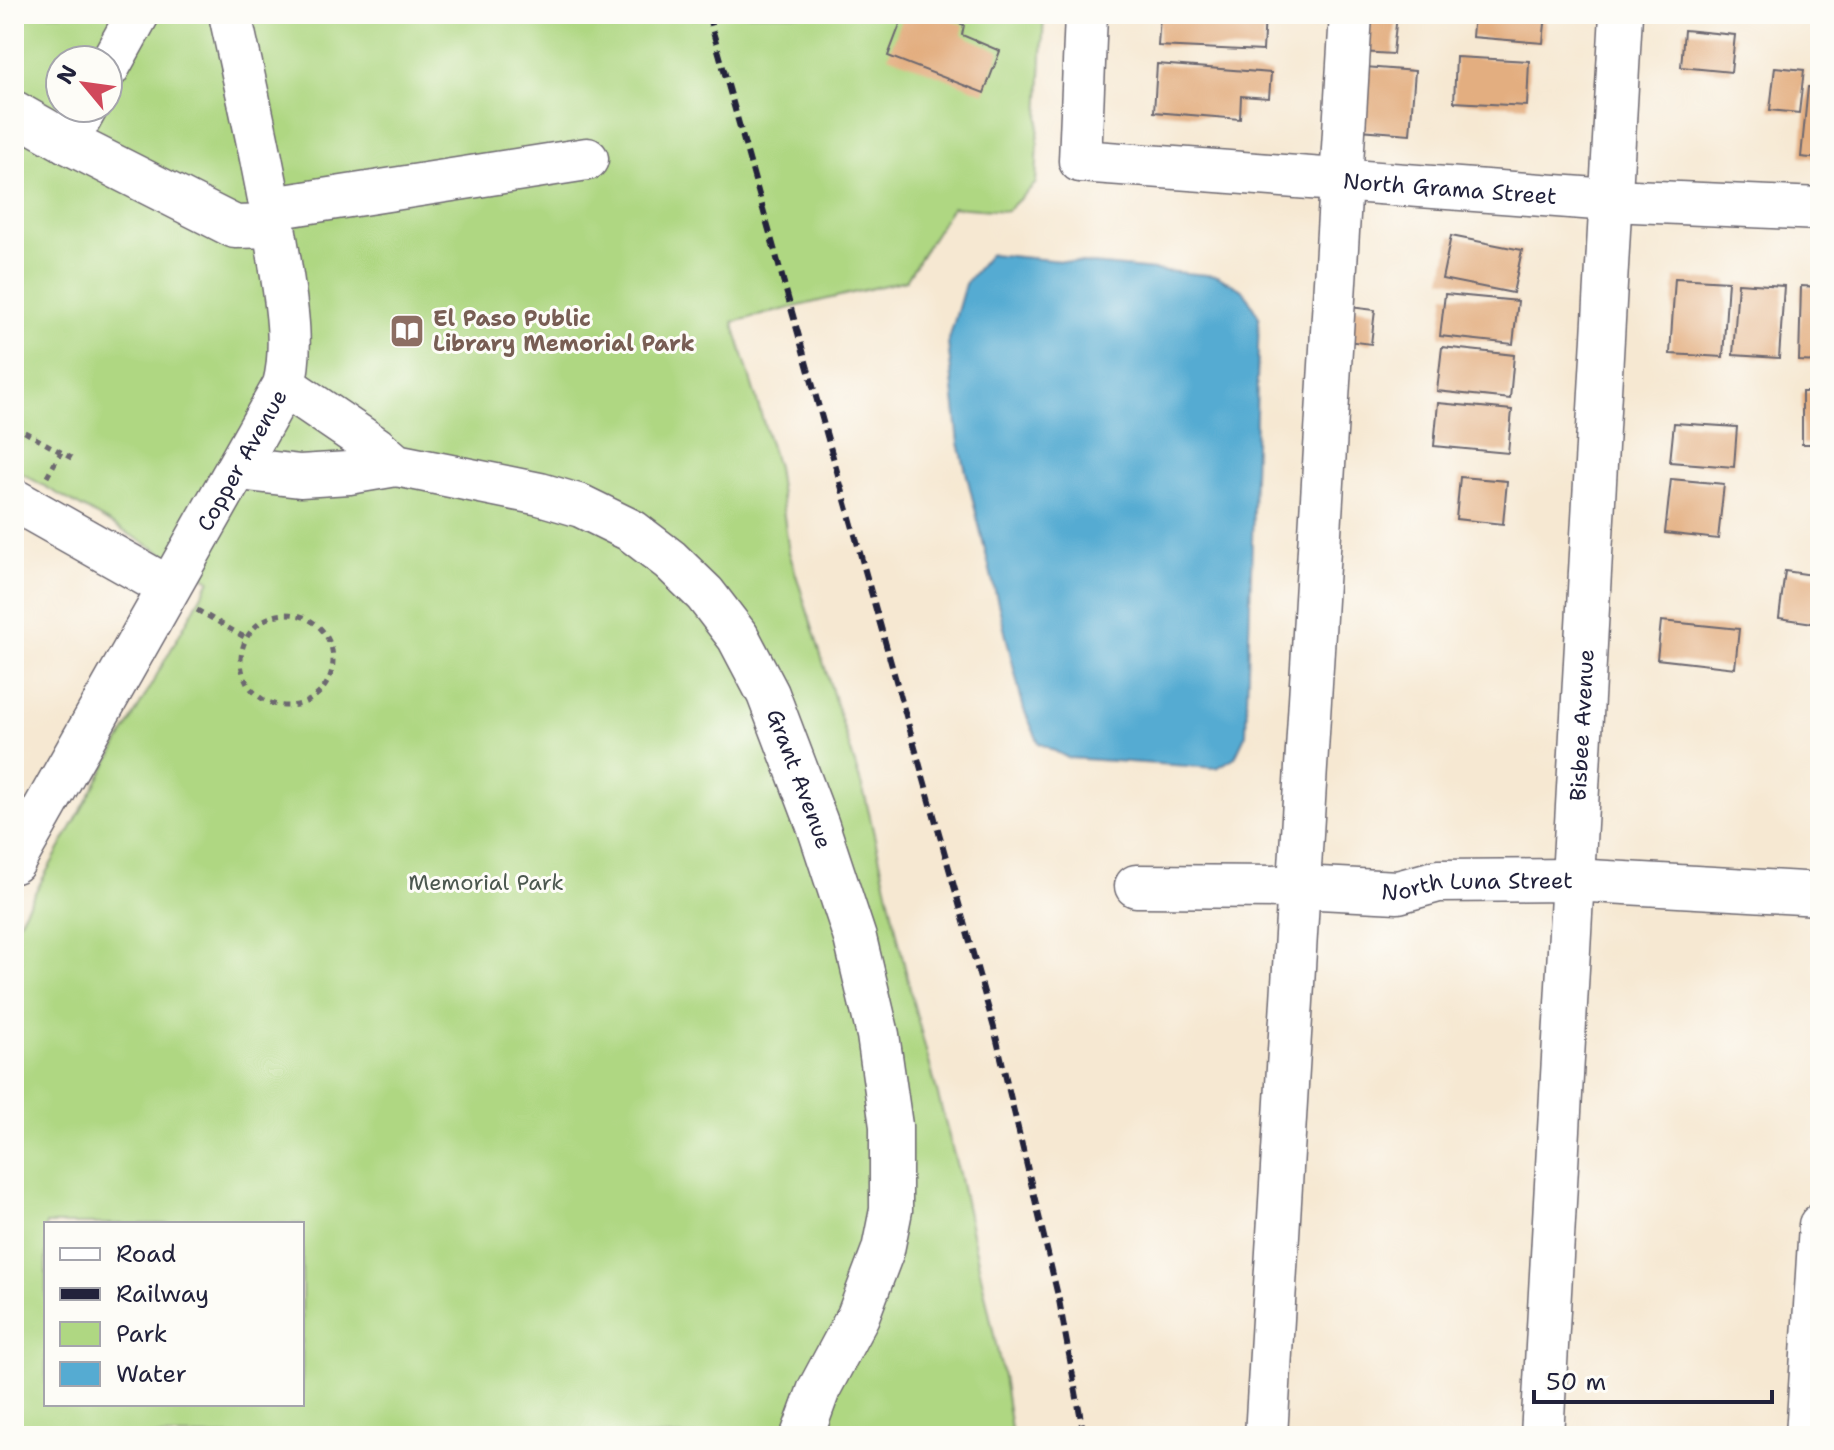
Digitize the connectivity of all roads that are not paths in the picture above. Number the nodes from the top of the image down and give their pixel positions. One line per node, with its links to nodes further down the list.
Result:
1 (138, 14): 6 (street)
2 (230, 14): 13 (street, Copper Avenue)
3 (1086, 14): 10 (street, North Grama Street)
4 (1351, 14): 10 (street)
5 (1621, 14): 11 (street, Bisbee Avenue)
6 (121, 44)
7 (14, 112): 8 (street)
8 (76, 125): 13 (street)
9 (587, 159): 13 (street)
10 (1341, 180): 11 (street, North Grama Street); 22 (street)
11 (1610, 200): 12 (street, North Grama Street); 20 (street, Bisbee Avenue)
12 (1820, 209)
13 (273, 217): 14 (street, Copper Avenue)
14 (284, 385): 15 (street, Grant Avenue); 16 (street, Copper Avenue)
15 (396, 465): 16 (street); 25 (street, Grant Avenue)
16 (239, 469): 18 (street, Copper Avenue)
17 (14, 500): 18 (street)
18 (179, 596): 19 (street, Copper Avenue)
19 (14, 862)
20 (1572, 880): 22 (street, North Luna Street); 23 (street, North Luna Street); 27 (street, Bisbee Avenue)
21 (1136, 886): 22 (street, North Luna Street)
22 (1299, 887): 26 (street)
23 (1820, 894)
24 (1820, 1225): 28 (street)
25 (802, 1436)
26 (1266, 1436)
27 (1542, 1436)
28 (1807, 1436)

